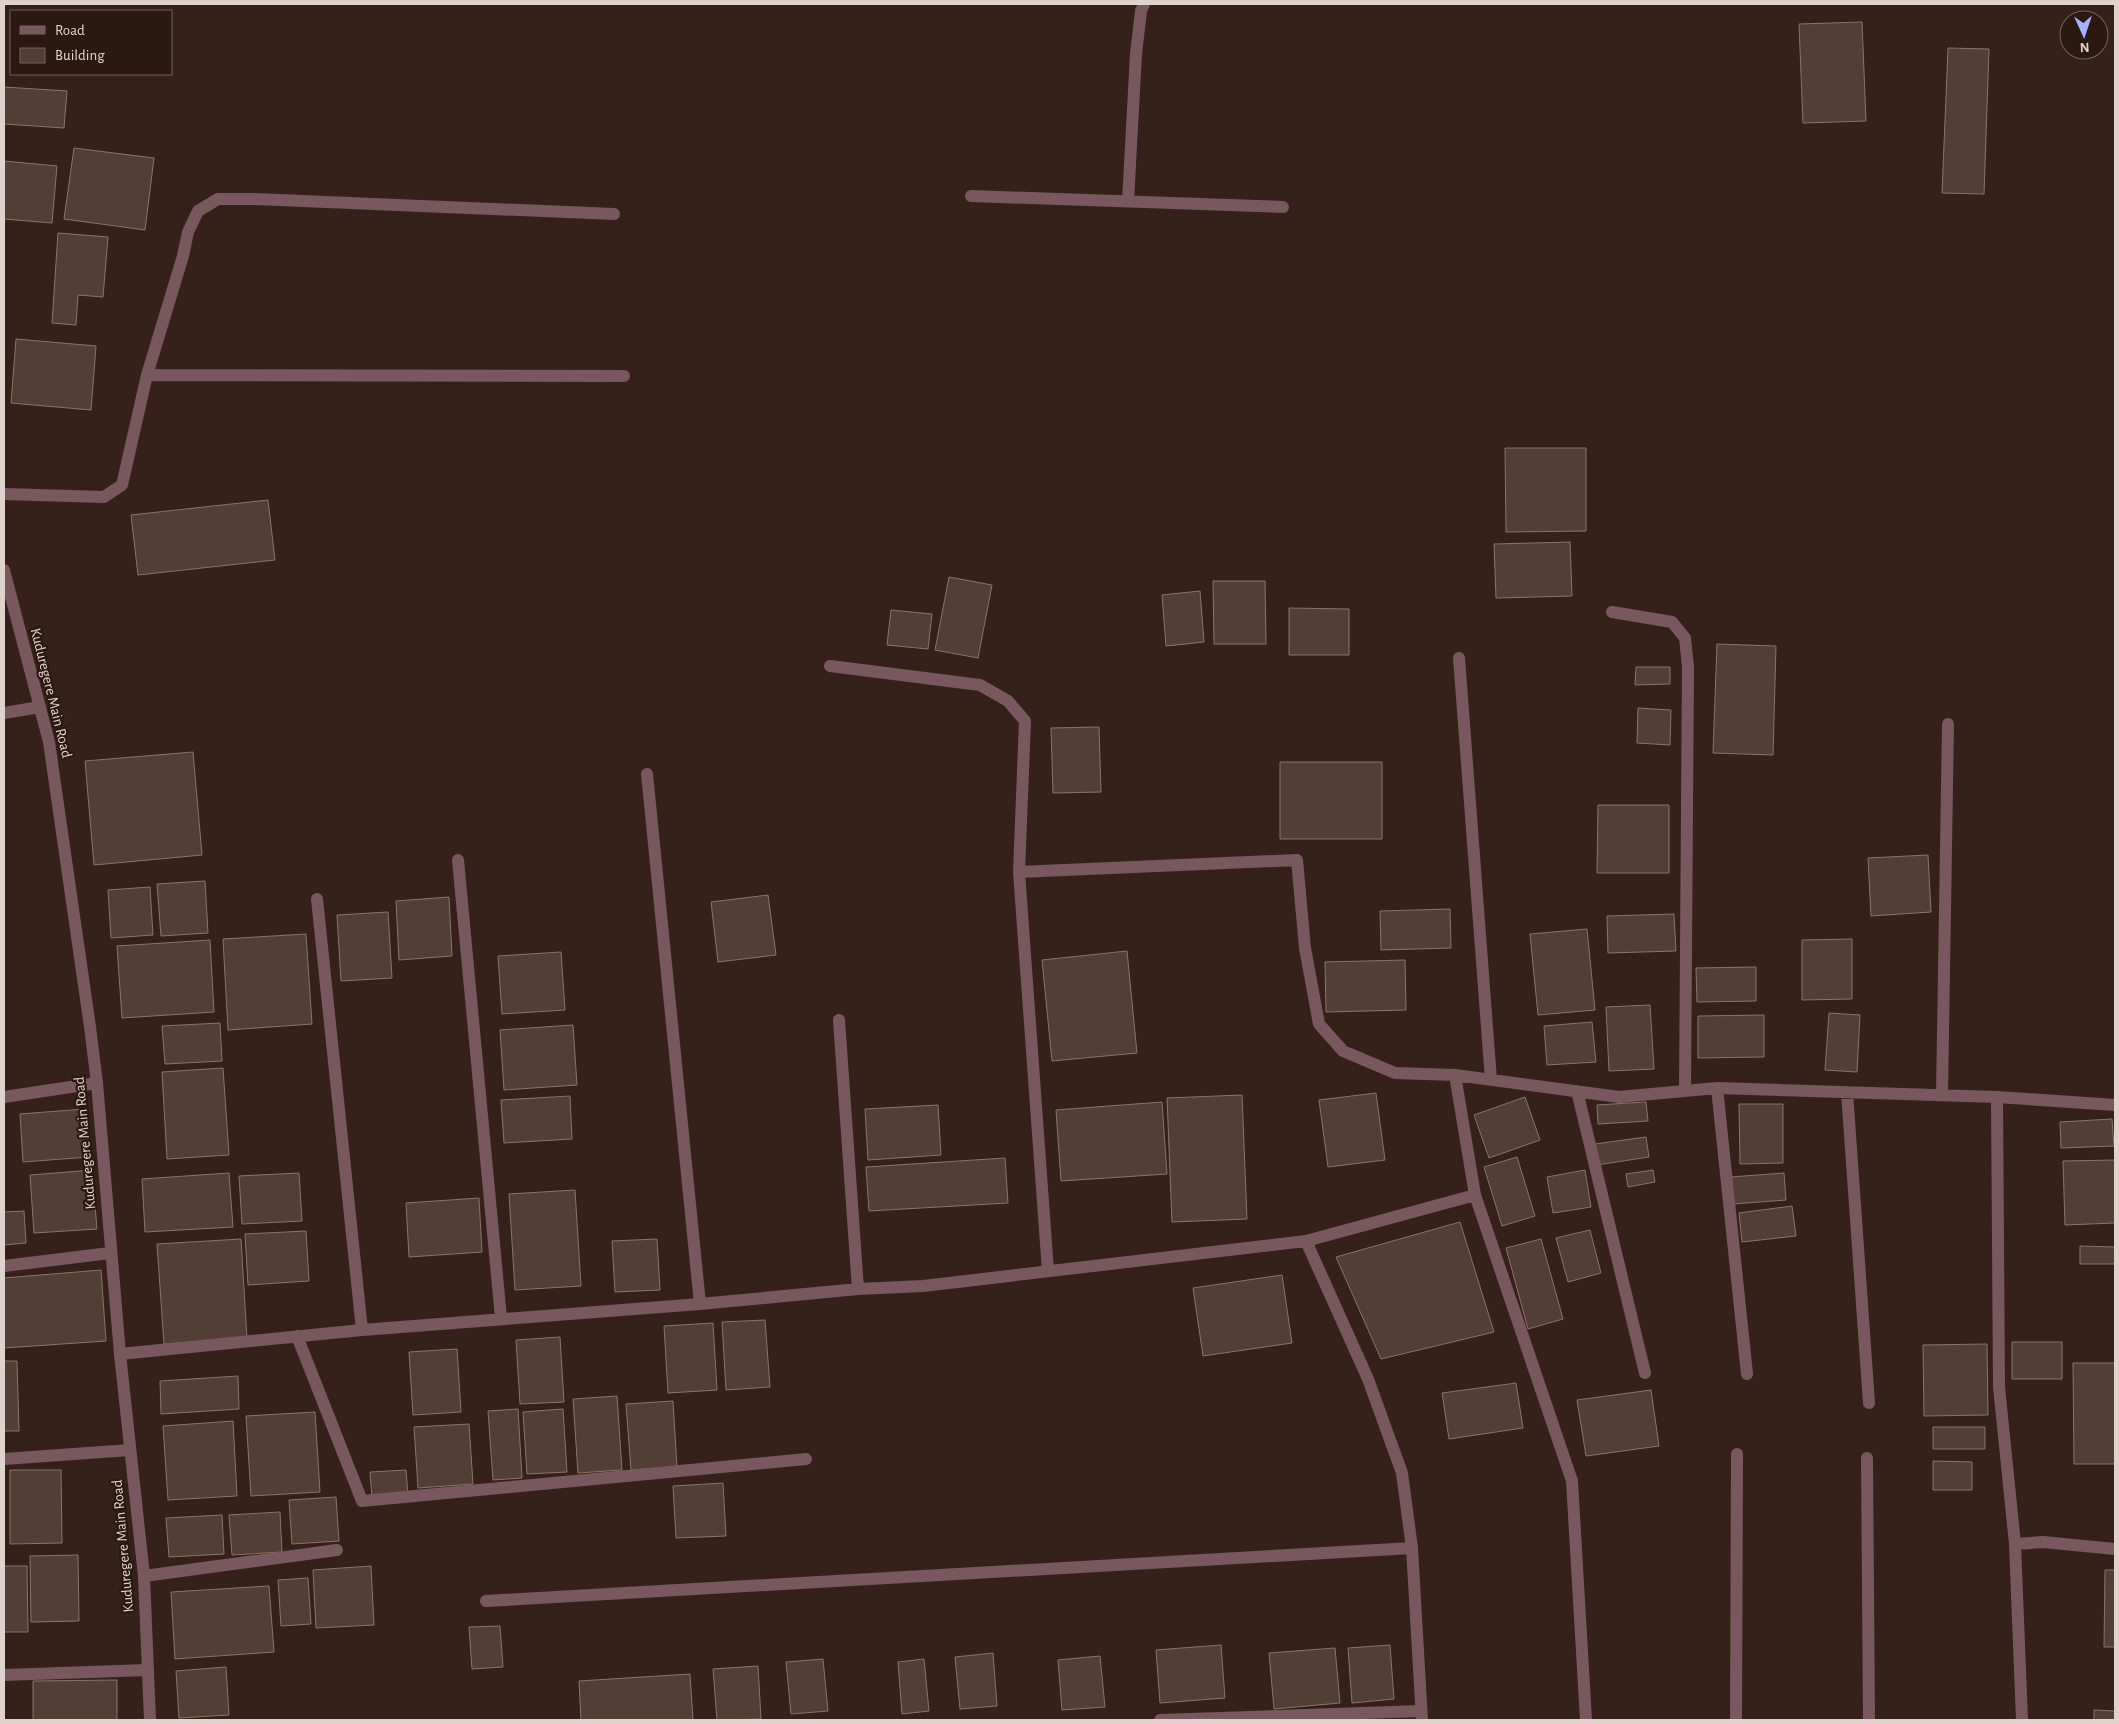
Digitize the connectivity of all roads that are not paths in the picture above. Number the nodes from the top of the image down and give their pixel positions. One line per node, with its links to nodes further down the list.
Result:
1 (1144, 4): 3 (street)
2 (971, 196): 3 (street)
3 (1128, 201): 4 (street)
4 (1283, 207)
5 (614, 214): 6 (street)
6 (147, 375): 7 (street); 8 (street)
7 (624, 376)
8 (4, 494)
9 (4, 570): 13 (street, Kuduregere Main Road)
10 (1612, 612): 26 (street)
11 (1459, 658): 22 (street)
12 (830, 666): 18 (street)
13 (40, 707): 14 (street); 23 (street, Kuduregere Main Road)
14 (4, 713)
15 (1948, 724): 28 (street)
16 (647, 774): 38 (street)
17 (458, 860): 39 (street)
18 (1019, 872): 21 (street); 36 (street)
19 (317, 898): 40 (street)
20 (839, 1020): 37 (street)
21 (1455, 1075): 22 (street); 32 (street)
22 (1491, 1080): 25 (street)
23 (97, 1084): 29 (street); 34 (street, Kuduregere Main Road)
24 (1717, 1088): 26 (street); 27 (street); 44 (street)
25 (1576, 1091): 26 (street); 43 (street)
26 (1685, 1091)
27 (1847, 1092): 28 (street); 45 (street)
28 (1942, 1095): 30 (street)
29 (4, 1096)
30 (1997, 1097): 31 (street); 51 (street)
31 (2115, 1105)
32 (1475, 1195): 33 (street); 62 (street)
33 (1306, 1241): 36 (street); 52 (street)
34 (110, 1253): 35 (street); 42 (street, Kuduregere Main Road)
35 (4, 1266)
36 (1048, 1271): 37 (street)
37 (858, 1289): 38 (street)
38 (700, 1304): 39 (street)
39 (501, 1318): 40 (street)
40 (362, 1330): 41 (street)
41 (297, 1336): 42 (street); 48 (street)
42 (120, 1354): 46 (street, Kuduregere Main Road)
43 (1645, 1373)
44 (1747, 1374)
45 (1869, 1404)
46 (130, 1450): 50 (street); 55 (street, Kuduregere Main Road)
47 (1737, 1454): 63 (street)
48 (806, 1458)
49 (1867, 1458): 64 (street)
50 (4, 1459)
51 (2015, 1544): 53 (street); 65 (street)
52 (1412, 1548): 56 (street); 59 (street)
53 (2115, 1549)
54 (337, 1550): 55 (street)
55 (144, 1576): 57 (street, Kuduregere Main Road)
56 (486, 1601)
57 (148, 1670): 58 (street); 60 (street, Kuduregere Main Road)
58 (4, 1675)
59 (1422, 1716): 61 (street)
60 (150, 1720)
61 (1160, 1720)
62 (1586, 1720)
63 (1736, 1720)
64 (1870, 1720)
65 (2022, 1720)

